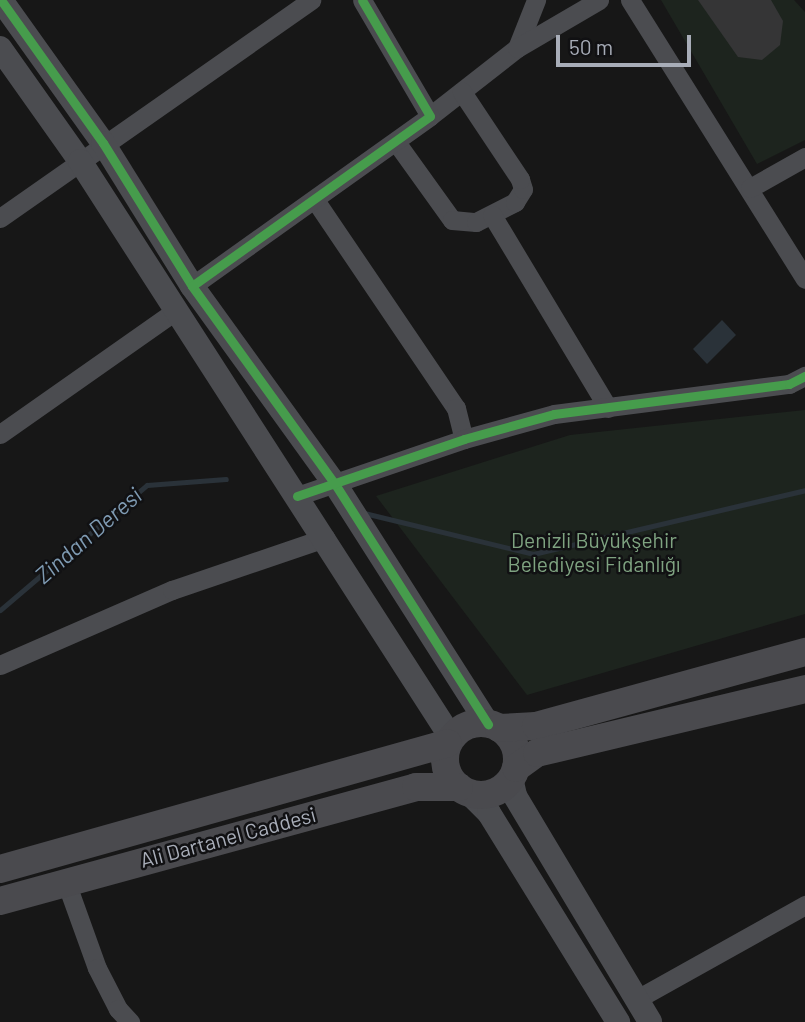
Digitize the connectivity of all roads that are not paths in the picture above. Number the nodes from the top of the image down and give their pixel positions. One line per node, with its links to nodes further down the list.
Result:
1 (311, 0): 12 (street)
2 (362, 0): 10 (street)
3 (536, 0): 8 (street)
4 (599, 0): 8 (street)
5 (630, 0): 15 (street)
6 (9, 8): 12 (street)
7 (0, 48): 14 (street)
8 (517, 48): 9 (street)
9 (461, 92): 10 (street); 17 (street)
10 (430, 116): 11 (street)
11 (396, 142): 16 (street); 17 (street)
12 (103, 144): 14 (street); 20 (street)
13 (805, 157): 15 (street)
14 (80, 161): 18 (street); 21 (street)
15 (750, 188): 19 (street)
16 (315, 200): 20 (street); 25 (street)
17 (492, 215): 23 (street)
18 (0, 218)
19 (805, 279)
20 (192, 286): 26 (street)
21 (175, 311): 24 (street); 27 (street)
22 (805, 376): 23 (street)
23 (608, 408): 25 (street)
24 (0, 435)
25 (464, 439): 26 (street)
26 (335, 484): 27 (street); 32 (street)
27 (297, 496): 28 (street)
28 (326, 538): 30 (street); 33 (street)
29 (805, 652): 32 (main road, Ali Dartanel Caddesi)
30 (0, 665)
31 (805, 689): 34 (main road, Ali Dartanel Caddesi)
32 (493, 726): 33 (main road, Ali Dartanel Caddesi); 34 (main road)
33 (450, 741): 35 (main road); 36 (main road, Ali Dartanel Caddesi)
34 (513, 773): 35 (main road, Ali Dartanel Caddesi); 40 (street)
35 (464, 790): 37 (main road, Ali Dartanel Caddesi); 41 (street)
36 (0, 869)
37 (66, 883): 38 (main road, Ali Dartanel Caddesi); 42 (street)
38 (0, 901)
39 (805, 905): 40 (street)
40 (638, 999): 43 (street)
41 (609, 1019)
42 (130, 1022)
43 (650, 1022)

